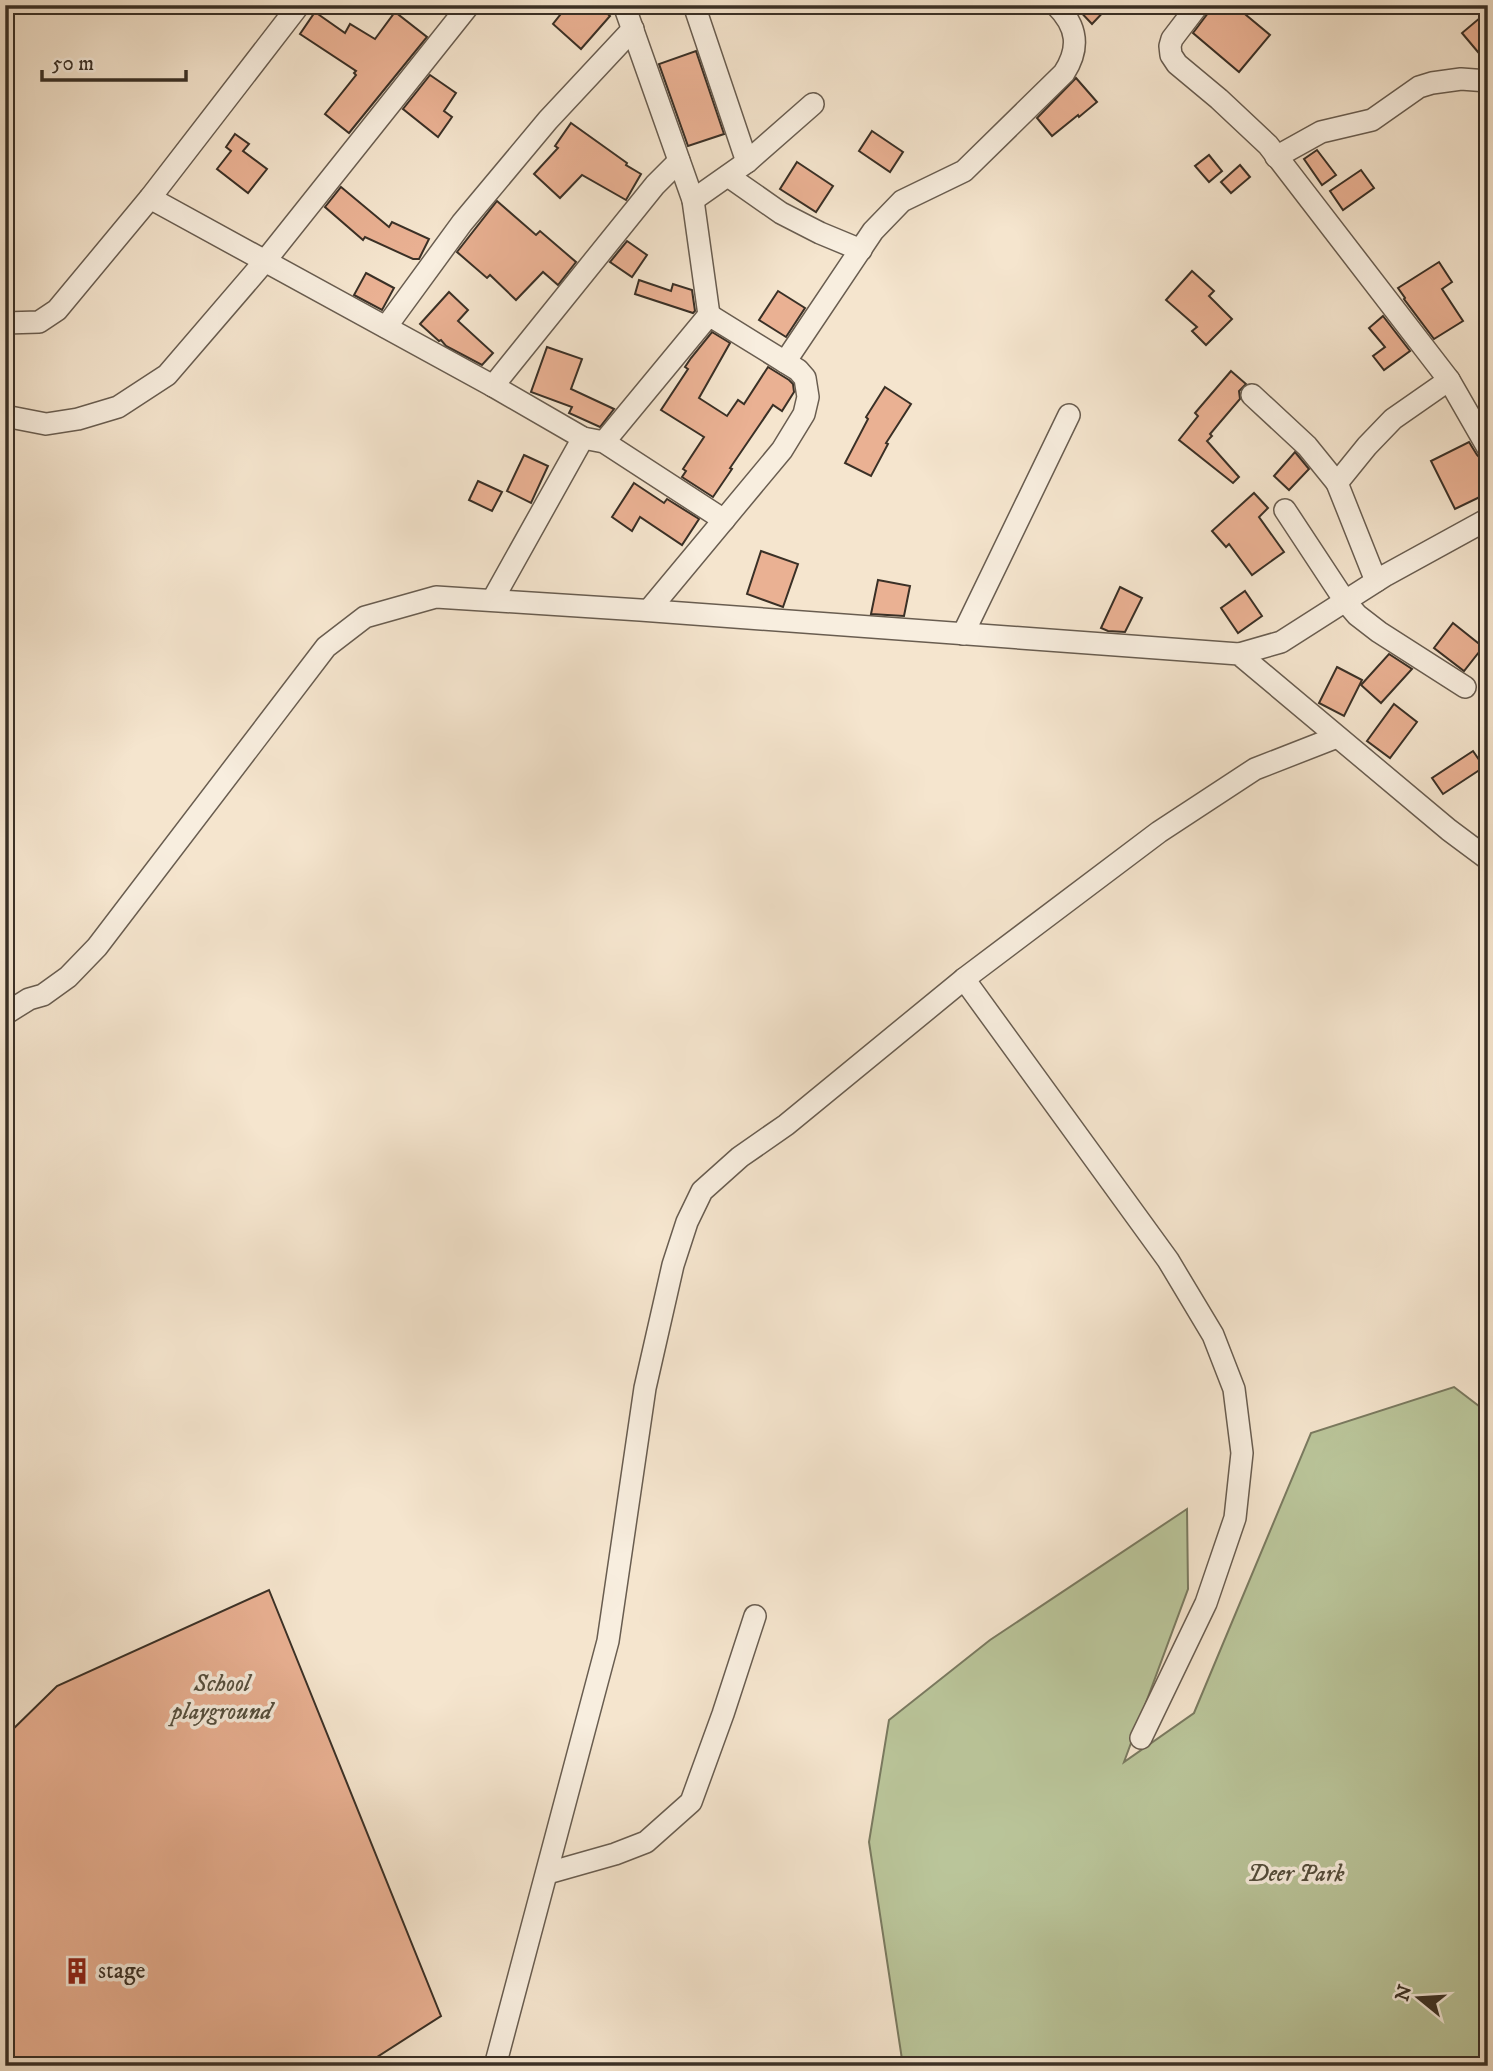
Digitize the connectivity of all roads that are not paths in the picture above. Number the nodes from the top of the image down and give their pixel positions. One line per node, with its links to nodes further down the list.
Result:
1 (299, 5): 14 (street)
2 (469, 5): 17 (street)
3 (624, 5): 7 (street)
4 (694, 5): 12 (street)
5 (1056, 5): 16 (street)
6 (1198, 5): 10 (street)
7 (633, 29): 11 (street); 20 (street)
8 (1488, 80): 10 (street)
9 (813, 104): 12 (street)
10 (1276, 157): 22 (street)
11 (679, 161): 15 (street); 23 (street)
12 (747, 162): 13 (street)
13 (728, 176): 15 (street); 16 (street)
14 (150, 198): 17 (street); 19 (street)
15 (693, 200): 18 (street)
16 (861, 250): 21 (street)
17 (265, 261): 20 (street); 25 (street)
18 (709, 315): 21 (street); 27 (street)
19 (5, 323)
20 (386, 327): 23 (street)
21 (785, 362): 32 (street)
22 (1449, 380): 28 (street); 29 (street)
23 (493, 386): 27 (street)
24 (1252, 395): 29 (street)
25 (5, 414)
26 (1069, 415): 37 (street)
27 (593, 440): 32 (street); 34 (street)
28 (1488, 448)
29 (1336, 484): 33 (street)
30 (1284, 510): 35 (street)
31 (1488, 519): 33 (street)
32 (724, 520): 36 (street)
33 (1376, 581): 35 (street)
34 (493, 599): 36 (street); 43 (street)
35 (1345, 601): 38 (street); 39 (street)
36 (649, 610): 37 (street)
37 (963, 634): 38 (street)
38 (1239, 654): 40 (street)
39 (1465, 687)
40 (1337, 737): 41 (street); 42 (street)
41 (1488, 859)
42 (964, 979): 45 (street); 46 (street)
43 (5, 1014)
44 (755, 1616): 46 (street)
45 (1141, 1738)
46 (548, 1873): 47 (street)
47 (495, 2066)

